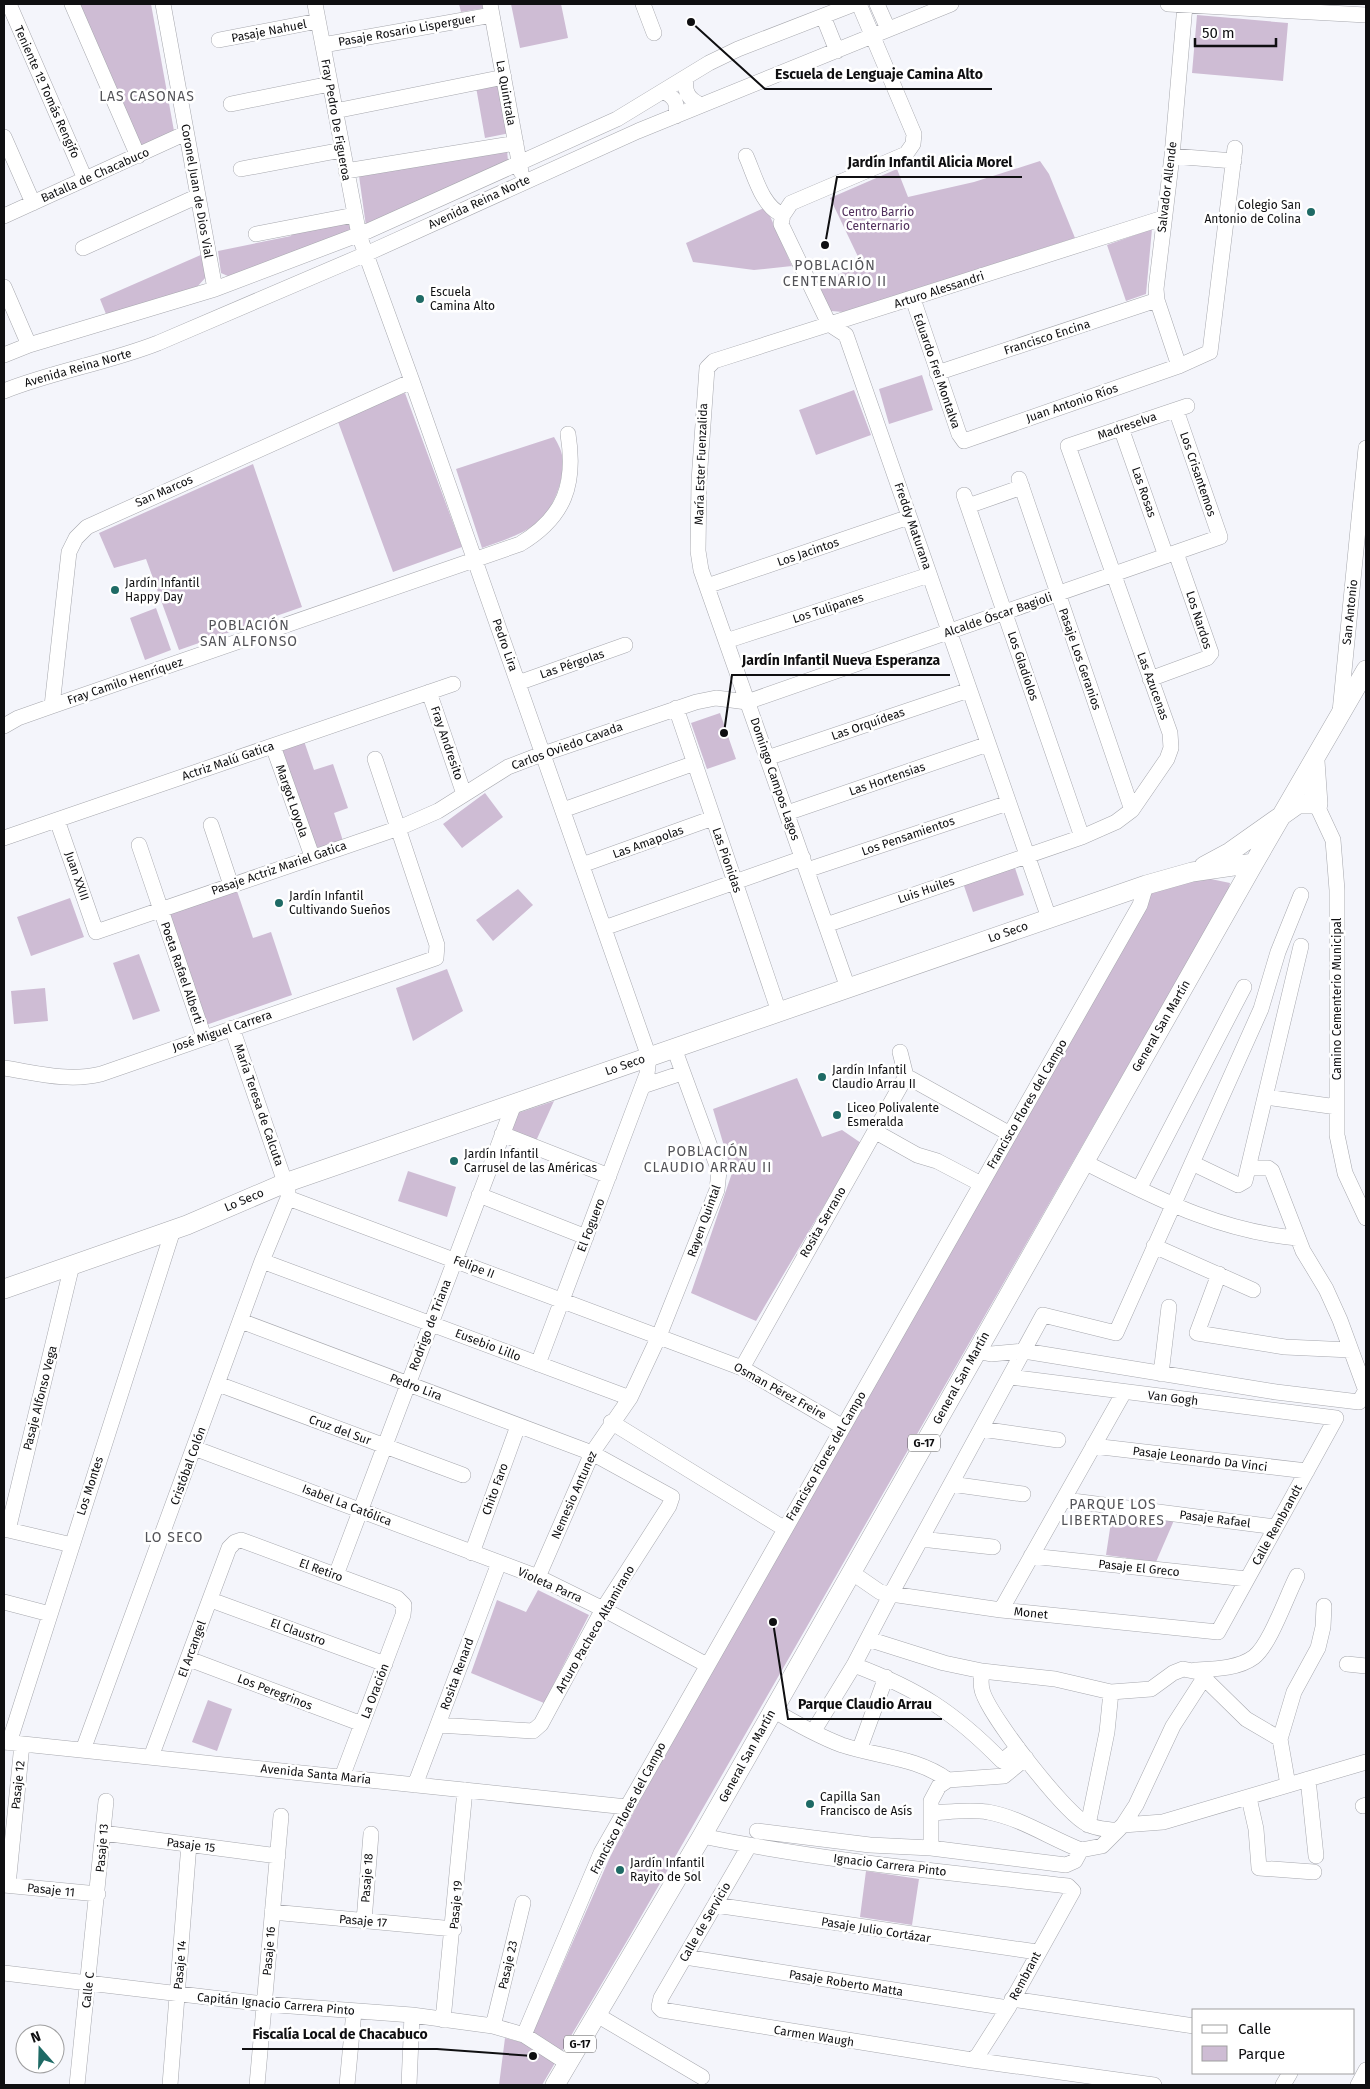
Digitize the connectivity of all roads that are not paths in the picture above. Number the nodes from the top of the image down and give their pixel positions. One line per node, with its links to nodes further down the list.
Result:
1 (9, 4): 40 (street, Teniente 1º Tomás Rengifo)
2 (72, 4): 34 (street)
3 (162, 4): 30 (street, Coronel Juan de Dios Vial)
4 (315, 4): 15 (street, Fray Pedro De Figueroa)
5 (643, 4): 17 (street)
6 (854, 4): 14 (street, Avenida Reina Norte)
7 (859, 4): 18 (street)
8 (877, 4): 16 (street)
9 (1168, 4): 11 (street)
10 (941, 5): 16 (street, Avenida Reina Norte)
11 (1185, 5): 13 (street); 36 (street, Salvador Allende)
12 (491, 9): 20 (street, Pasaje Rosario Lisperguer); 22 (street, La Quintrala)
13 (1366, 15)
14 (823, 16): 21 (street); 23 (street, Avenida Reina Norte)
15 (318, 21): 19 (street, Pasaje Nahuel); 20 (street, Fray Pedro De Figueroa)
16 (888, 29): 18 (street, Avenida Reina Norte)
17 (654, 33)
18 (872, 36): 21 (street, Avenida Reina Norte); 45 (street)
19 (219, 40)
20 (322, 45): 24 (street, Fray Pedro De Figueroa)
21 (837, 51): 27 (street, Avenida Reina Norte)
22 (504, 77): 28 (street); 32 (street, La Quintrala)
23 (686, 77): 25 (street, Avenida Reina Norte); 27 (street)
24 (330, 84): 26 (street); 28 (street, Fray Pedro De Figueroa)
25 (663, 91): 29 (street); 37 (street, Avenida Reina Norte)
26 (231, 104)
27 (701, 105): 29 (street, Avenida Reina Norte)
28 (335, 111): 33 (street, Fray Pedro De Figueroa)
29 (676, 116): 41 (street, Avenida Reina Norte)
30 (186, 133): 34 (street, Batalla de Chacabuco); 42 (street, Coronel Juan de Dios Vial)
31 (4, 137): 43 (street)
32 (516, 143): 37 (street, La Quintrala); 39 (street)
33 (342, 150): 38 (street); 39 (street, Fray Pedro De Figueroa)
34 (138, 156): 40 (street, Batalla de Chacabuco)
35 (746, 156): 45 (street)
36 (1172, 156): 47 (street, Salvador Allende); 60 (street, Juan Antonio Ríos)
37 (520, 164): 41 (street, La Quintrala); 49 (street, Avenida Reina Norte)
38 (241, 169)
39 (346, 171): 44 (street, Fray Pedro De Figueroa)
40 (85, 179): 43 (street, Batalla de Chacabuco)
41 (523, 182): 51 (street, Avenida Reina Norte)
42 (198, 196): 50 (street); 53 (street, Coronel Juan de Dios Vial)
43 (33, 203): 46 (street, Batalla de Chacabuco)
44 (354, 215): 48 (street); 49 (street, Fray Pedro De Figueroa)
45 (783, 215): 56 (street, Freddy Maturana)
46 (4, 216)
47 (1163, 218): 54 (street, Arturo Alessandri); 55 (street, Salvador Allende)
48 (256, 234)
49 (359, 235): 51 (street, Pedro Lira); 53 (street, Avenida Reina Norte)
50 (83, 248)
51 (366, 254): 62 (street, Pedro Lira); 63 (street, Avenida Reina Norte)
52 (4, 287): 57 (street)
53 (215, 289): 57 (street, Avenida Reina Norte)
54 (913, 299): 56 (street, Arturo Alessandri); 61 (street, Eduardo Frei Montalva)
55 (1157, 300): 60 (street, Salvador Allende); 61 (street, Francisco Encina)
56 (829, 324): 59 (street, Arturo Alessandri); 71 (street, Freddy Maturana)
57 (29, 345): 58 (street, Avenida Reina Norte)
58 (4, 355)
59 (714, 361): 75 (street, María Ester Fuenzalida)
60 (1179, 366): 67 (street, Juan Antonio Ríos)
61 (937, 373): 67 (street, Eduardo Frei Montalva)
62 (412, 381): 74 (street, Pedro Lira); 91 (street, San Marcos)
63 (4, 391)
64 (1181, 408): 65 (street, Madreselva); 72 (street, Los Crisantemos)
65 (1121, 428): 68 (street, Madreselva); 73 (street, Las Rosas)
66 (568, 434): 74 (street, Fray Camilo Henríquez)
67 (964, 441)
68 (1068, 446): 77 (street, Las Azucenas)
69 (1366, 448): 93 (street, San Antonio)
70 (966, 501): 79 (street, Pasaje Los Geranios); 80 (street, Los Gladiolos)
71 (909, 517): 76 (street, Freddy Maturana); 78 (street, Los Jacintos)
72 (1220, 538): 73 (street, Alcalde Óscar Bagioli)
73 (1171, 555): 77 (street, Alcalde Óscar Bagioli); 85 (street, Los Nardos)
74 (475, 560): 86 (street, Pedro Lira); 91 (street, Fray Camilo Henríquez)
75 (701, 570): 78 (street, Domingo Campos Lagos)
76 (929, 575): 81 (street, Freddy Maturana); 82 (street, Los Tulipanes)
77 (1114, 575): 79 (street, Alcalde Óscar Bagioli); 85 (street, Las Azucenas)
78 (707, 586): 82 (street, Domingo Campos Lagos)
79 (1058, 594): 80 (street, Alcalde Óscar Bagioli); 107 (street, Pasaje Los Geranios)
80 (1004, 613): 81 (street, Alcalde Óscar Bagioli); 114 (street, Los Gladiolos)
81 (949, 632): 88 (street, Freddy Maturana); 90 (street, Alcalde Óscar Bagioli)
82 (726, 641): 90 (street, Domingo Campos Lagos)
83 (625, 645): 86 (street, Las Pérgolas)
84 (1366, 670): 93 (main road, General San Martín / G-17)
85 (1150, 679): 107 (street, Las Azucenas)
86 (518, 682): 97 (street, Pedro Lira)
87 (453, 684): 89 (street, Actriz Malú Gatica)
88 (969, 690): 95 (street, Freddy Maturana); 98 (street, Las Orquídeas)
89 (429, 692): 96 (street, Actriz Malú Gatica); 103 (street, Fray Andresito)
90 (748, 702): 92 (street, Carlos Oviedo Cavada); 98 (street, Domingo Campos Lagos)
91 (52, 706): 94 (street, Fray Camilo Henríquez)
92 (676, 708): 97 (street, Carlos Oviedo Cavada); 101 (street, Las Pionidas)
93 (1339, 716): 99 (main road, General San Martín / G-17)
94 (4, 726)
95 (988, 744): 104 (street, Freddy Maturana); 109 (street, Las Hortensias)
96 (273, 746): 111 (street, Actriz Malú Gatica); 117 (street, Margot Loyola)
97 (543, 754): 103 (street, Carlos Oviedo Cavada); 106 (street, Pedro Lira)
98 (767, 758): 109 (street, Domingo Campos Lagos)
99 (1316, 758): 102 (main road, General San Martín / G-17); 105 (main road)
100 (375, 759): 113 (street)
101 (695, 763): 106 (street); 110 (street, Las Pionidas)
102 (1302, 782): 105 (street, Camino Cementerio Municipal); 108 (main road, General San Martín / G-17)
103 (464, 794): 113 (street, Carlos Oviedo Cavada)
104 (1008, 802): 118 (street, Freddy Maturana); 120 (street, Los Pensamientos)
105 (1318, 804): 108 (main road); 148 (street, Camino Cementerio Municipal)
106 (563, 810): 121 (street, Pedro Lira)
107 (1132, 810): 114 (street, Las Azucenas)
108 (1284, 812): 119 (main road, General San Martín / G-17); 122 (main road)
109 (787, 813): 120 (street, Domingo Campos Lagos)
110 (713, 818): 121 (street, Las Amapolas); 123 (street, Las Pionidas)
111 (57, 820): 115 (street, Actriz Malú Gatica); 132 (street, Juan XXIII)
112 (211, 825): 125 (street)
113 (398, 828): 117 (street, Pasaje Actriz Mariel Gatica); 137 (street, José Miguel Carrera)
114 (1082, 837): 118 (street, Las Azucenas)
115 (4, 838)
116 (139, 845): 128 (street)
117 (312, 856): 125 (street, Pasaje Actriz Mariel Gatica)
118 (1027, 856): 129 (street, Freddy Maturana); 130 (street, Luis Huiles)
119 (1254, 863): 122 (main road, Lo Seco); 124 (main road, General San Martín / G-17)
120 (805, 864): 123 (street, Los Pensamientos); 130 (street, Domingo Campos Lagos)
121 (582, 866): 131 (street, Pedro Lira)
122 (1192, 872): 124 (main road); 126 (main road, Lo Seco)
123 (735, 882): 131 (street, Los Pensamientos); 136 (street, Las Pionidas)
124 (1242, 884): 152 (main road, General San Martín / G-17)
125 (231, 885): 128 (street, Pasaje Actriz Mariel Gatica)
126 (1146, 885): 129 (main road, Lo Seco); 151 (street, Francisco Flores del Campo)
127 (1301, 895): 153 (street)
128 (160, 909): 132 (street, Pasaje Actriz Mariel Gatica); 138 (street, Poeta Rafael Alberti)
129 (1049, 918): 135 (main road, Lo Seco)
130 (826, 925): 135 (street, Domingo Campos Lagos)
131 (604, 928): 141 (street, Pedro Lira)
132 (96, 932)
133 (1301, 946): 146 (street)
134 (1244, 987): 157 (street)
135 (848, 988): 136 (main road, Lo Seco)
136 (779, 1012): 139 (main road, Lo Seco)
137 (232, 1028): 138 (street, José Miguel Carrera); 158 (street, María Teresa de Calcuta)
138 (204, 1037): 142 (street, José Miguel Carrera)
139 (674, 1048): 141 (main road, Lo Seco); 143 (street, Rayen Quintal)
140 (900, 1052): 144 (street)
141 (650, 1057): 145 (street, El Foguero); 147 (main road, Lo Seco)
142 (4, 1068)
143 (682, 1073): 145 (street); 176 (street, Rayen Quintal)
144 (906, 1076): 149 (street, Rosita Serrano); 151 (street)
145 (643, 1086): 155 (street, El Foguero)
146 (1266, 1097): 148 (street); 154 (street)
147 (514, 1104): 150 (street, Rodrigo de Triana); 158 (main road, Lo Seco)
148 (1337, 1107): 161 (street, Camino Cementerio Municipal)
149 (876, 1132): 156 (street); 181 (street, Rosita Serrano)
150 (502, 1134): 155 (street); 159 (street, Rodrigo de Triana)
151 (1010, 1134): 156 (street, Francisco Flores del Campo)
152 (1084, 1162): 157 (street); 178 (main road, General San Martín / G-17)
153 (1192, 1163): 154 (street); 160 (street)
154 (1248, 1168): 164 (street)
155 (609, 1176): 163 (street, El Foguero)
156 (981, 1184): 192 (street, Francisco Flores del Campo)
157 (1139, 1189): 160 (street)
158 (287, 1190): 162 (main road, Lo Seco); 166 (street, Cristóbal Colón); 167 (street, Felipe II)
159 (479, 1195): 163 (street); 167 (street, Rodrigo de Triana)
160 (1173, 1205): 164 (street); 165 (street)
161 (1366, 1218)
162 (173, 1230): 168 (main road, Lo Seco); 210 (street, Los Montes)
163 (586, 1237): 172 (street, El Foguero)
164 (1298, 1238): 177 (street)
165 (1154, 1246): 169 (street); 179 (street)
166 (262, 1260): 174 (street, Cristóbal Colón); 175 (street, Eusebio Lillo)
167 (455, 1260): 172 (street, Felipe II); 175 (street, Rodrigo de Triana)
168 (72, 1265): 170 (main road, Lo Seco); 206 (street, Pasaje Alfonso Vega)
169 (1219, 1274): 171 (street); 177 (street)
170 (4, 1289)
171 (1253, 1290)
172 (562, 1300): 176 (street, Felipe II); 180 (street, El Foguero)
173 (1169, 1307): 182 (street)
174 (240, 1321): 184 (street, Cristóbal Colón); 185 (street, Pedro Lira)
175 (431, 1324): 180 (street, Eusebio Lillo); 185 (street, Rodrigo de Triana)
176 (659, 1336): 181 (street, Osman Pérez Freire); 188 (street, Nemesio Antunez)
177 (1350, 1350): 186 (street)
178 (976, 1351): 179 (street); 215 (main road, General San Martín / G-17)
179 (1024, 1352): 182 (street); 183 (street)
180 (538, 1364): 188 (street, Eusebio Lillo)
181 (742, 1368): 192 (street, Osman Pérez Freire)
182 (1161, 1374): 186 (street)
183 (1010, 1377): 187 (street, Van Gogh); 193 (street)
184 (218, 1384): 195 (street, Cruz del Sur); 197 (street, Cristóbal Colón)
185 (408, 1384): 191 (street, Pedro Lira); 195 (street, Rodrigo de Triana)
186 (1366, 1391)
187 (1124, 1392): 189 (street, Van Gogh); 196 (street)
188 (630, 1398): 190 (street, Nemesio Antunez)
189 (1336, 1418): 199 (street, Calle Rembrandt)
190 (611, 1422): 198 (street, Nemesio Antunez); 207 (street)
191 (518, 1426): 198 (street, Pedro Lira); 212 (street, Chito Faro)
192 (843, 1427): 207 (street, Francisco Flores del Campo)
193 (981, 1429): 194 (street); 201 (street)
194 (1058, 1440)
195 (385, 1446): 200 (street, Cruz del Sur); 204 (street, Rodrigo de Triana)
196 (1093, 1446): 199 (street, Pasaje Leonardo Da Vinci); 203 (street)
197 (194, 1448): 204 (street, Isabel La Católica); 247 (street, Cristóbal Colón)
198 (592, 1453): 218 (street, Nemesio Antunez); 225 (street, Arturo Pacheco Altamirano)
199 (1308, 1471): 205 (street, Calle Rembrandt)
200 (463, 1476)
201 (951, 1484): 202 (street); 208 (street)
202 (1024, 1494)
203 (1065, 1500): 205 (street, Pasaje Rafael); 213 (street)
204 (360, 1510): 212 (street, Isabel La Católica); 216 (street, Rodrigo de Triana)
205 (1276, 1527): 219 (street, Calle Rembrandt)
206 (6, 1529): 210 (street)
207 (785, 1529): 233 (street, Francisco Flores del Campo)
208 (921, 1539): 211 (street); 220 (street)
209 (235, 1542): 216 (street, El Retiro); 221 (street, El Arcangel)
210 (72, 1545): 227 (street, Los Montes)
211 (993, 1547)
212 (472, 1553): 214 (street, Isabel La Católica)
213 (1031, 1556): 219 (street, Pasaje El Greco); 226 (street)
214 (499, 1563): 218 (street, Violeta Parra); 242 (street, Rosita Renard)
215 (851, 1572): 220 (street, Monet); 240 (main road, General San Martín / G-17)
216 (336, 1575): 223 (street, El Retiro)
217 (1297, 1576): 237 (street)
218 (538, 1577): 225 (street, Violeta Parra)
219 (1247, 1579): 228 (street, Calle Rembrandt)
220 (891, 1594): 226 (street, Monet); 229 (street)
221 (210, 1600): 230 (street, El Arcangel); 231 (street, El Claustro)
222 (4, 1602): 227 (street)
223 (404, 1605): 231 (street, La Oración)
224 (1324, 1606): 244 (street)
225 (604, 1609): 233 (street, Violeta Parra); 242 (street, Arturo Pacheco Altamirano)
226 (1001, 1610): 228 (street, Monet)
227 (50, 1614): 245 (street, Los Montes)
228 (1218, 1632)
229 (868, 1639): 234 (street); 236 (street)
230 (189, 1659): 241 (street, Los Peregrinos); 249 (street, El Arcangel)
231 (385, 1664): 241 (street, La Oración)
232 (1347, 1664): 235 (street)
233 (707, 1665): 259 (street, Francisco Flores del Campo)
234 (854, 1665): 238 (street); 243 (street)
235 (1366, 1666)
236 (982, 1671): 239 (street); 248 (street)
237 (1199, 1674): 239 (street); 244 (street); 263 (street)
238 (886, 1677): 246 (street); 248 (street)
239 (1111, 1692): 262 (street)
240 (773, 1710): 243 (street); 267 (main road, General San Martín / G-17)
241 (362, 1724): 251 (street, La Oración)
242 (438, 1725): 254 (street, Rosita Renard)
243 (813, 1732): 246 (street)
244 (1280, 1739): 255 (street)
245 (12, 1743): 247 (street, Avenida Santa María); 275 (street, Pasaje 12)
246 (860, 1748): 253 (street)
247 (83, 1750): 249 (street, Avenida Santa María)
248 (1022, 1753): 253 (street); 262 (street)
249 (152, 1757): 251 (street, Avenida Santa María)
250 (1366, 1762): 252 (street)
251 (342, 1777): 254 (street, Avenida Santa María)
252 (1308, 1779): 255 (street); 273 (street)
253 (948, 1780): 260 (street)
254 (415, 1784): 256 (street, Avenida Santa María)
255 (1288, 1785): 257 (street)
256 (466, 1790): 259 (street, Avenida Santa María); 282 (street, Pasaje 19)
257 (1249, 1798): 263 (street); 274 (street)
258 (106, 1801): 265 (street, Pasaje 13)
259 (627, 1806): 297 (street, Francisco Flores del Campo)
260 (930, 1813): 270 (street); 271 (street)
261 (281, 1816): 272 (street, Pasaje 16)
262 (1088, 1825): 263 (street)
263 (1120, 1828): 271 (street)
264 (757, 1831): 270 (street)
265 (104, 1834): 268 (street, Pasaje 15); 276 (street, Pasaje 13)
266 (371, 1834): 281 (street, Pasaje 18)
267 (702, 1836): 269 (street, Ignacio Carrera Pinto); 293 (main road, General San Martín / G-17)
268 (190, 1844): 272 (street, Pasaje 15); 287 (street, Pasaje 14)
269 (749, 1846): 277 (street, Ignacio Carrera Pinto); 279 (street, Calle de Servicio)
270 (931, 1848): 271 (street)
271 (1081, 1850)
272 (278, 1856): 280 (street, Pasaje 16)
273 (1316, 1856)
274 (1314, 1872)
275 (6, 1885): 276 (street, Pasaje 11)
276 (98, 1894): 286 (street, Calle C)
277 (1071, 1896): 283 (street, Rembrant)
278 (523, 1904): 295 (street, Pasaje 23)
279 (715, 1905): 283 (street, Pasaje Julio Cortázar); 284 (street, Calle de Servicio)
280 (272, 1912): 281 (street, Pasaje 17); 290 (street, Pasaje 16)
281 (364, 1921): 282 (street, Pasaje 17)
282 (454, 1929): 294 (street, Pasaje 19)
283 (1037, 1952): 289 (street, Rembrant)
284 (685, 1958): 288 (street, Calle de Servicio); 289 (street, Pasaje Roberto Matta)
285 (4, 1973): 286 (street, Capitán Ignacio Carrera Pinto)
286 (89, 1983): 287 (street, Capitán Ignacio Carrera Pinto); 303 (street, Calle C)
287 (177, 1994): 290 (street, Capitán Ignacio Carrera Pinto); 304 (street, Pasaje 14)
288 (661, 1998): 298 (street, Carmen Waugh)
289 (1010, 2003): 296 (street, Pasaje Roberto Matta); 298 (street, Rembrant)
290 (264, 2004): 291 (street, Capitán Ignacio Carrera Pinto); 305 (street, Pasaje 16)
291 (354, 2012): 292 (street, Capitán Ignacio Carrera Pinto); 306 (street)
292 (412, 2015): 294 (street, Capitán Ignacio Carrera Pinto); 307 (street)
293 (597, 2015): 299 (main road, General San Martín / G-17); 302 (street)
294 (443, 2020): 295 (street, Capitán Ignacio Carrera Pinto)
295 (494, 2026): 297 (street, Capitán Ignacio Carrera Pinto)
296 (1192, 2026)
297 (524, 2035): 299 (street, Capitán Ignacio Carrera Pinto)
298 (975, 2057): 309 (street)
299 (569, 2064): 308 (main road, General San Martín / G-17)
300 (1366, 2070): 311 (street)
301 (1289, 2074): 310 (street)
302 (702, 2076)
303 (77, 2085)
304 (170, 2085)
305 (257, 2085)
306 (347, 2085)
307 (409, 2085)
308 (555, 2085)
309 (1154, 2085)
310 (1283, 2085)
311 (1358, 2085)

